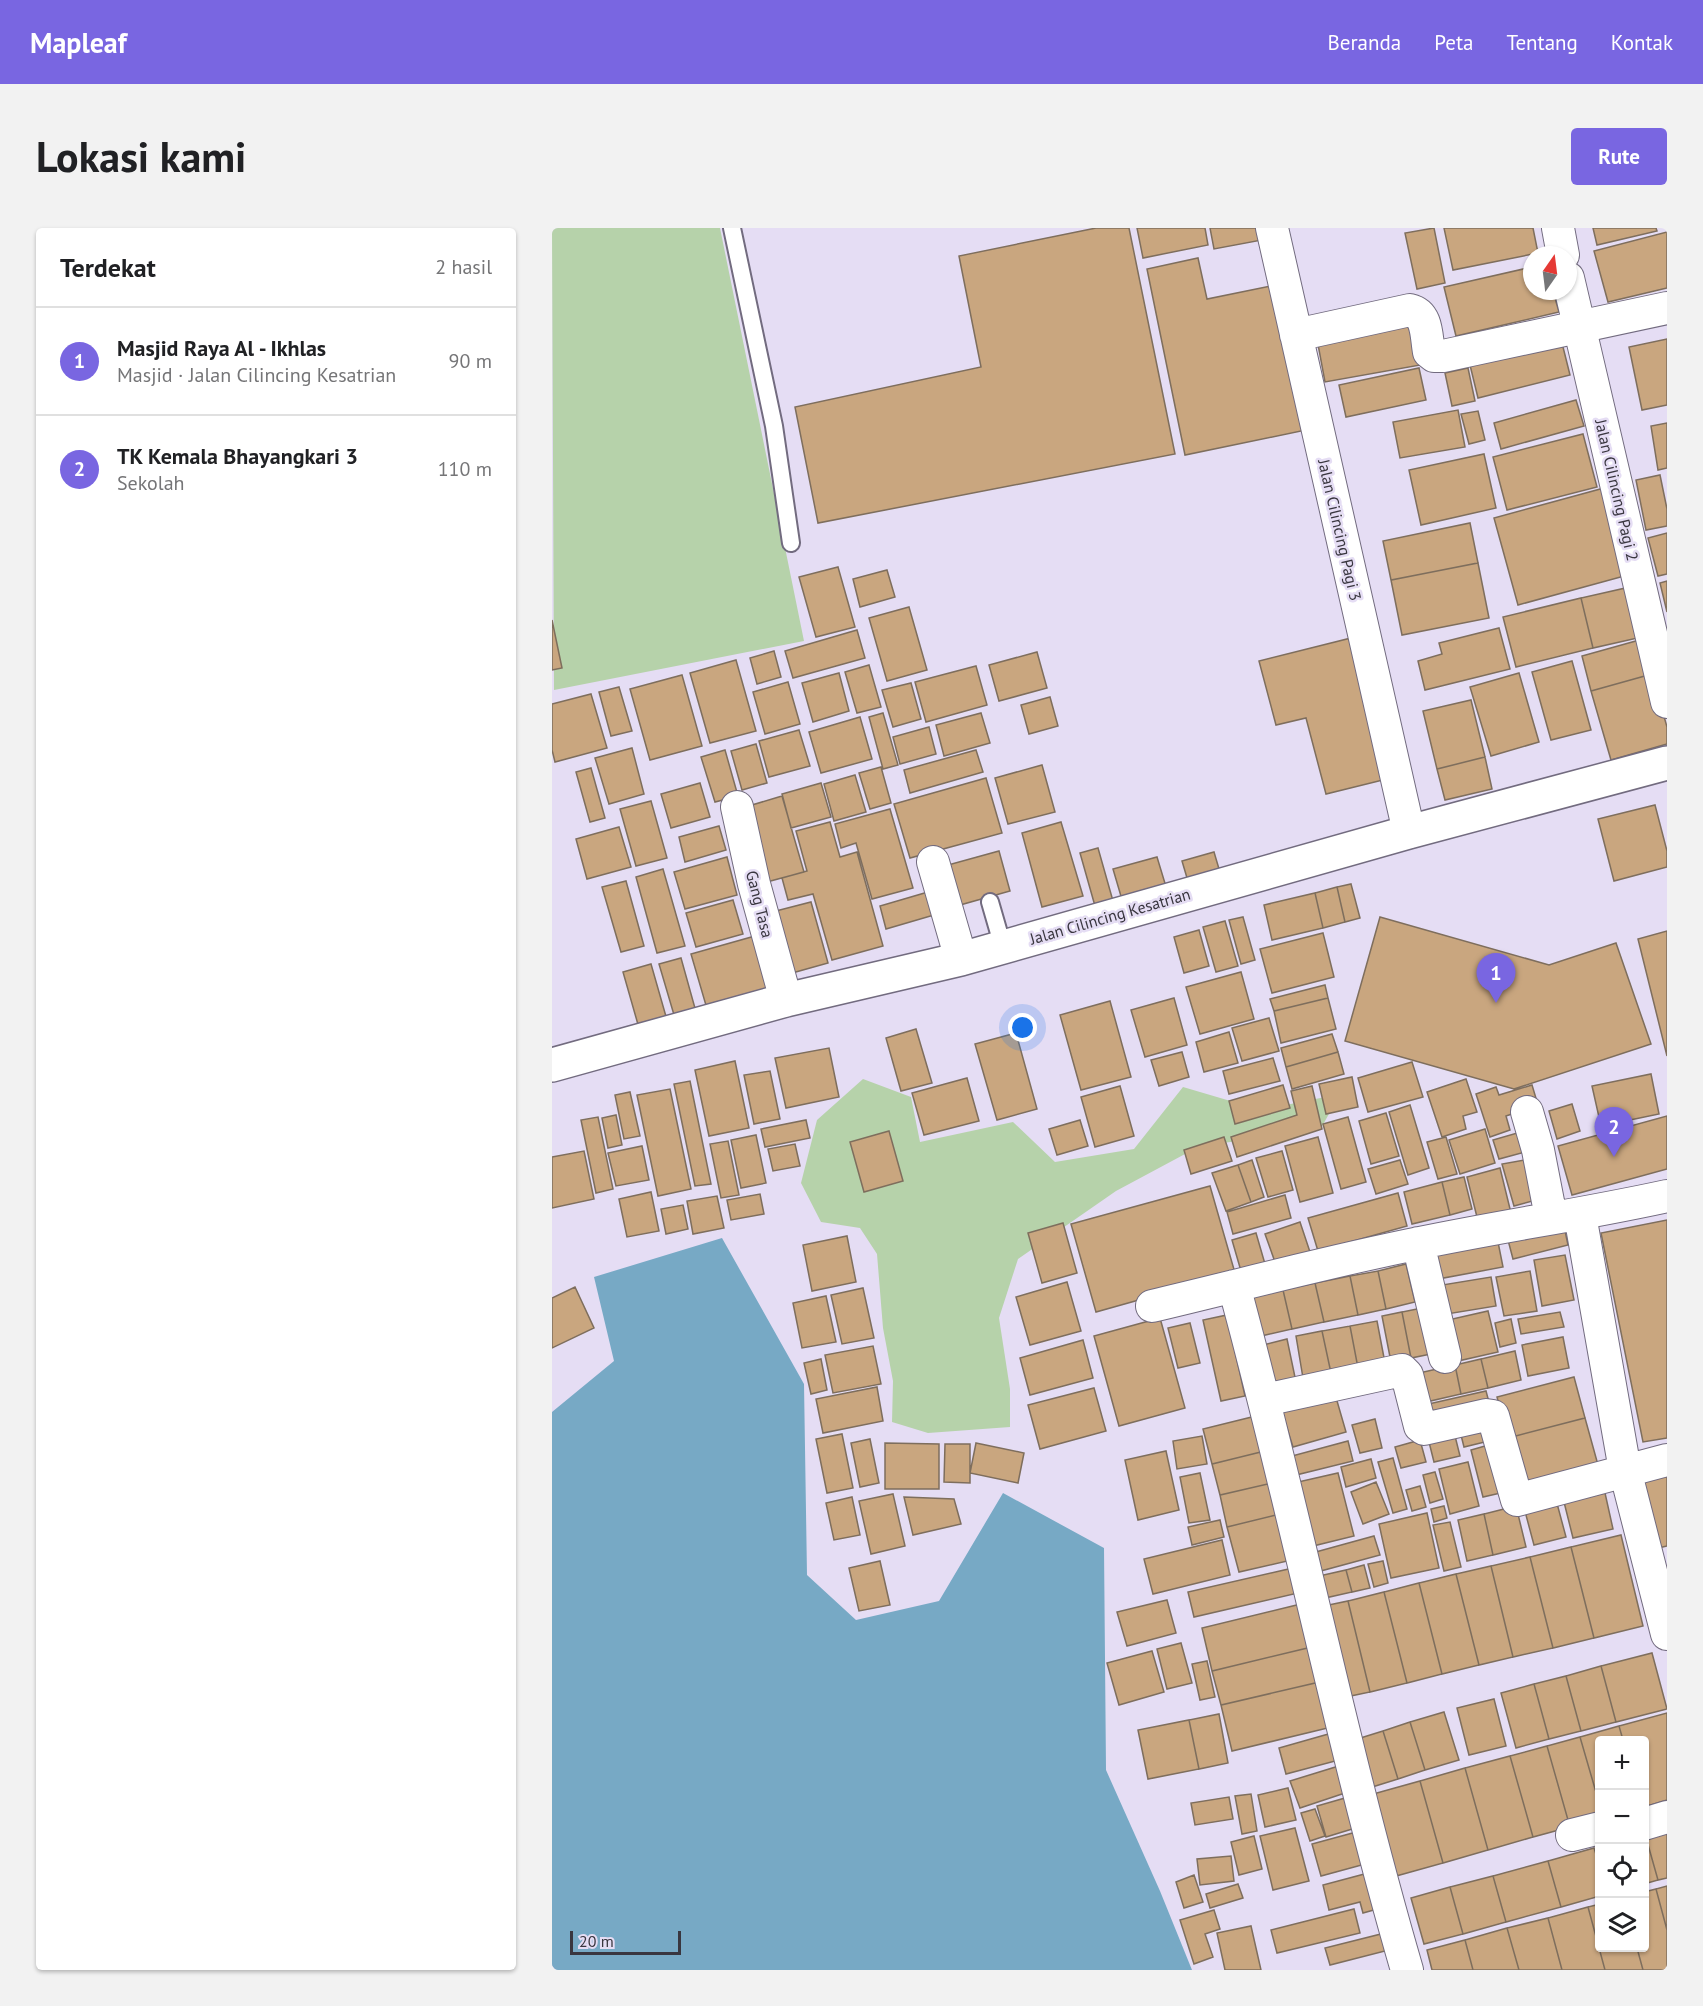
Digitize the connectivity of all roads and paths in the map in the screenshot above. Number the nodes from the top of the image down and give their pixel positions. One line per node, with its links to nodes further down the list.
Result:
1 (732, 228): 9 (lane)
2 (1272, 228): 8 (street, Jalan Cilincing Pagi 3)
3 (1558, 228): 4 (street)
4 (1561, 246)
5 (1572, 300): 7 (street, Jalan Cilincing Pagi 2)
6 (1667, 308): 7 (street)
7 (1578, 327): 8 (street); 10 (street, Jalan Cilincing Pagi 2)
8 (1296, 335): 13 (street, Jalan Cilincing Pagi 3)
9 (791, 543)
10 (1667, 702)
11 (1667, 763): 13 (street, Jalan Cilincing Kesatrian)
12 (737, 807): 18 (street, Gang Tasa)
13 (1410, 832): 16 (street, Jalan Cilincing Kesatrian)
14 (933, 862): 17 (street)
15 (990, 902): 16 (lane)
16 (1003, 946): 17 (street, Jalan Cilincing Kesatrian)
17 (961, 958): 18 (street, Jalan Cilincing Kesatrian)
18 (786, 1000): 19 (street, Jalan Cilincing Kesatrian)
19 (552, 1065)
20 (1527, 1112): 22 (street)
21 (1667, 1196): 22 (street)
22 (1565, 1216): 23 (street); 29 (street)
23 (1418, 1243): 24 (street); 26 (street)
24 (1234, 1286): 25 (street); 27 (street)
25 (1152, 1306)
26 (1445, 1357)
27 (1265, 1400): 29 (street); 33 (street)
28 (1667, 1460): 29 (street)
29 (1625, 1470): 30 (street)
30 (1667, 1634)
31 (1667, 1817): 32 (street)
32 (1649, 1822)
33 (1407, 1970)

